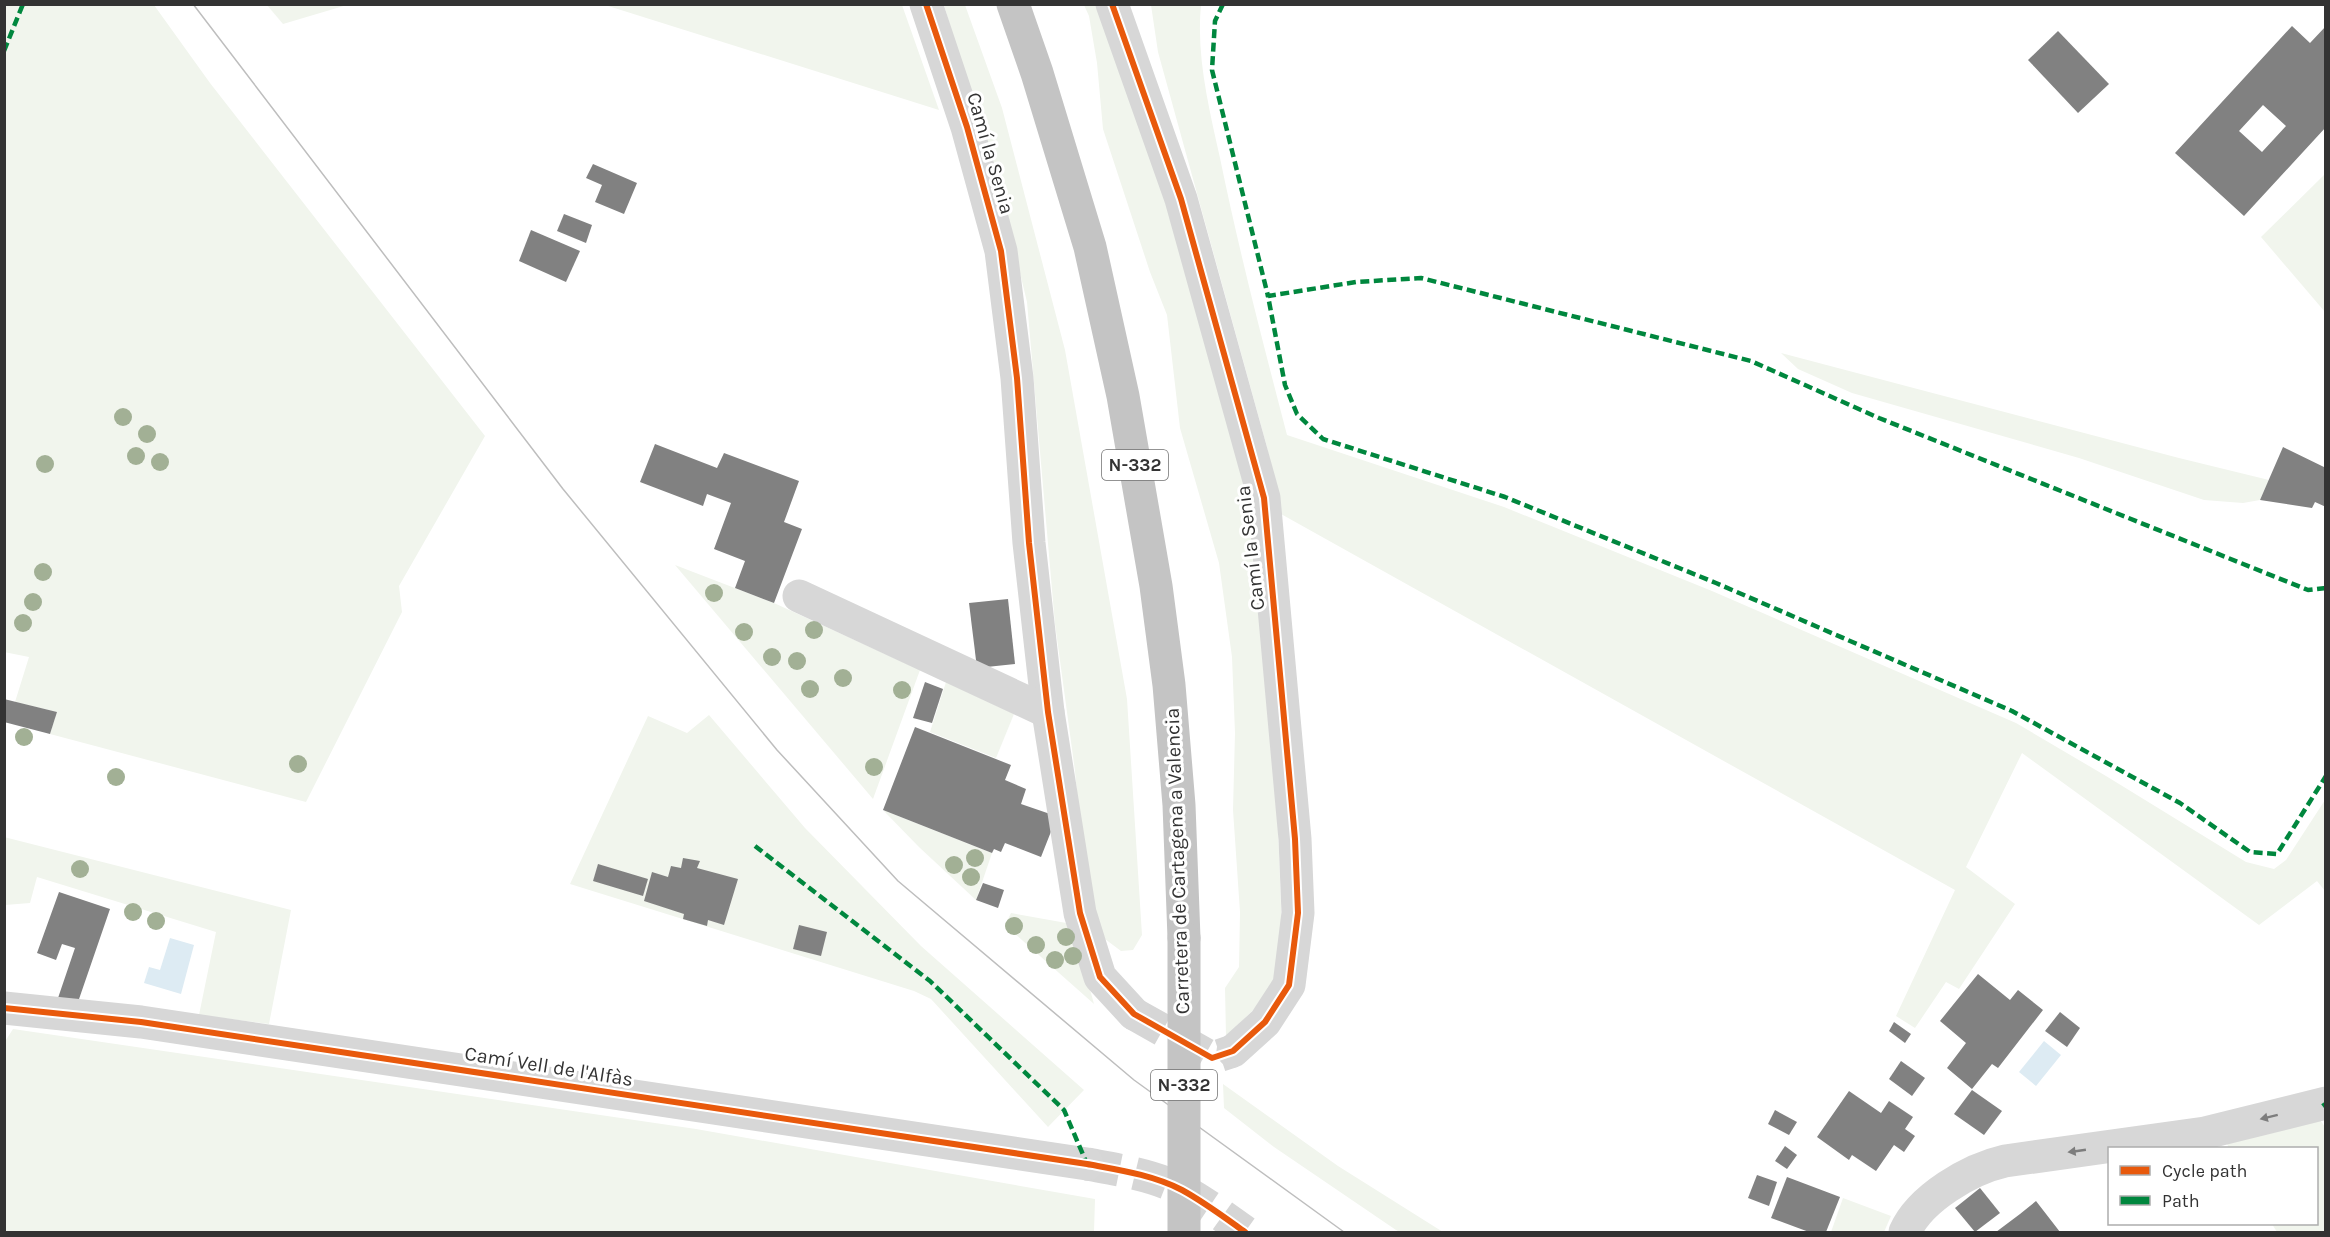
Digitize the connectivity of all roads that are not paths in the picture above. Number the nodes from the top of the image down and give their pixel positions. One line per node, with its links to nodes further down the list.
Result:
1 (926, 4): 5 (street, Camí la Senia)
2 (1013, 4): 11 (highway, Carretera de Cartagena a Valencia / N-332, bridge)
3 (1112, 4): 8 (street, Camí la Senia)
4 (799, 596): 5 (street)
5 (1048, 712): 7 (street, Camí la Senia)
6 (4, 1008): 10 (street, Camí Vell de l'Alfàs)
7 (1134, 1014)
8 (1233, 1052)
9 (2325, 1102): 12 (street, one-way to 12)
10 (1087, 1164)
11 (1184, 1233)
12 (1905, 1233)

